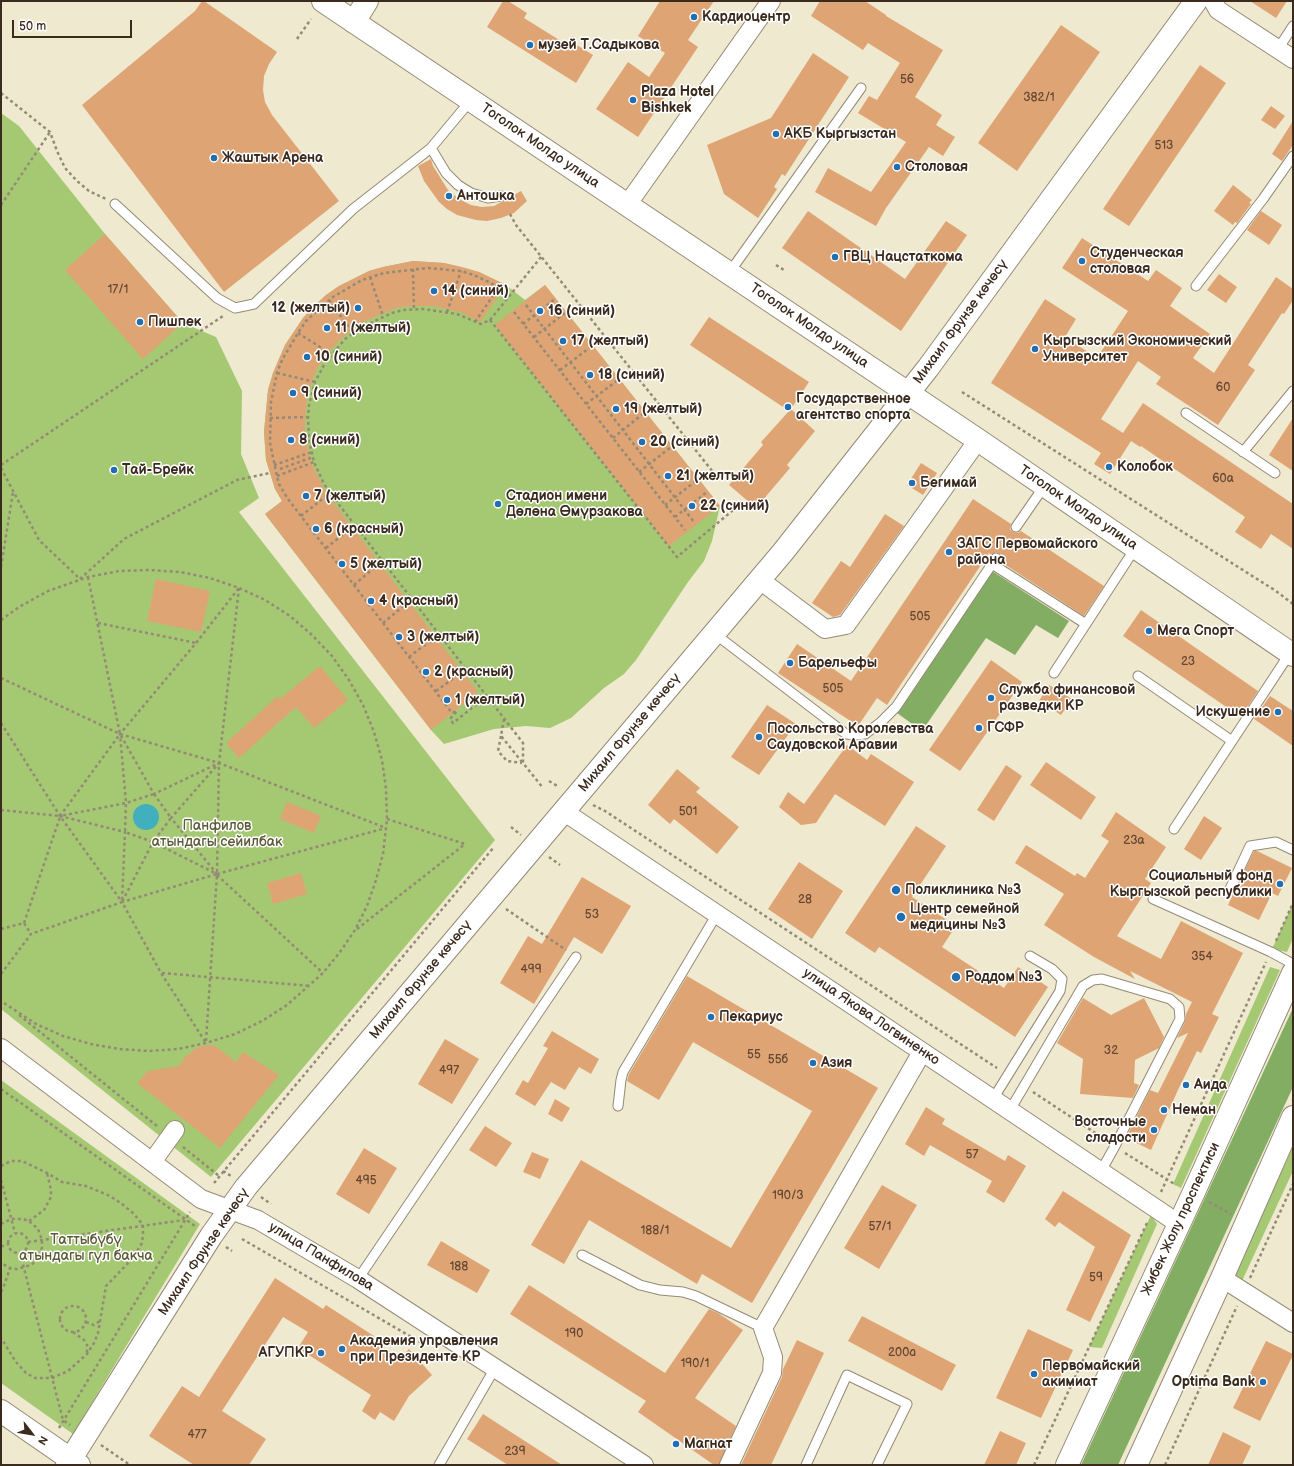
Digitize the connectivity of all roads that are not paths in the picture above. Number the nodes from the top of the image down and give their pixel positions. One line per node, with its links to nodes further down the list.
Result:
1 (323, 1): 6 (main road, Тоголок Молдо улица)
2 (367, 1): 6 (main road)
3 (1196, 1): 20 (main road, Михаил Фрунзе көчөсү)
4 (1213, 1): 8 (street)
5 (766, 3): 16 (street)
6 (354, 22): 11 (main road, Тоголок Молдо улица)
7 (1293, 26): 8 (lane)
8 (1278, 49): 9 (street)
9 (1293, 59)
10 (861, 88): 17 (lane)
11 (471, 100): 12 (lane); 16 (main road, Тоголок Молдо улица)
12 (431, 148): 14 (lane); 15 (lane)
13 (1293, 156): 18 (lane)
14 (501, 196)
15 (115, 204)
16 (627, 205): 17 (main road, Тоголок Молдо улица)
17 (730, 273): 20 (main road, Тоголок Молдо улица)
18 (1196, 286)
19 (1293, 391): 23 (lane)
20 (909, 393): 22 (main road, Тоголок Молдо улица); 28 (main road, Михаил Фрунзе көчөсү)
21 (1186, 413): 23 (lane)
22 (978, 440): 25 (main road, Тоголок Молдо улица); 28 (street)
23 (1243, 452): 24 (lane)
24 (1275, 473)
25 (1045, 485): 26 (lane); 27 (main road, Тоголок Молдо улица)
26 (1016, 528)
27 (1136, 547): 29 (lane); 31 (main road, Тоголок Молдо улица)
28 (760, 580): 30 (main road, Михаил Фрунзе көчөсү)
29 (1086, 624): 30 (lane); 32 (lane)
30 (715, 634): 35 (main road, Михаил Фрунзе көчөсү)
31 (1292, 654): 34 (lane)
32 (1054, 673)
33 (1138, 676): 34 (lane)
34 (1232, 740): 36 (lane)
35 (563, 812): 40 (street, улица Якова Логвиненко); 54 (main road, Михаил Фрунзе көчөсү)
36 (1174, 829)
37 (1293, 850): 38 (lane)
38 (1229, 891)
39 (1153, 899): 43 (lane)
40 (717, 914): 46 (street, улица Якова Логвиненко); 48 (lane)
41 (1030, 956): 47 (lane)
42 (576, 957): 58 (lane)
43 (1293, 964)
44 (1293, 973): 55 (main road, Жибек Жолу проспектиси)
45 (1, 1048): 52 (street, улица Панфилова)
46 (922, 1052): 47 (street, улица Якова Логвиненко); 60 (street)
47 (993, 1099): 49 (street, улица Якова Логвиненко)
48 (618, 1106)
49 (1010, 1110): 53 (street, улица Якова Логвиненко); 53 (lane)
50 (1293, 1117): 57 (main road)
51 (173, 1134): 52 (street)
52 (152, 1162): 54 (street, улица Панфилова)
53 (1101, 1171): 55 (street, улица Якова Логвиненко)
54 (230, 1210): 58 (street, улица Панфилова); 63 (main road, Михаил Фрунзе көчөсү)
55 (1179, 1224): 69 (main road, Жибек Жолу проспектиси)
56 (582, 1255): 60 (lane)
57 (1222, 1278): 59 (street); 70 (main road)
58 (358, 1279): 61 (street, улица Панфилова)
59 (1293, 1323)
60 (763, 1328): 66 (street)
61 (495, 1368): 64 (lane); 65 (street, улица Панфилова)
62 (1, 1411): 63 (main road)
63 (72, 1463)
64 (439, 1465)
65 (644, 1465)
66 (729, 1465)
67 (806, 1465): 68 (lane)
68 (877, 1465)
69 (1067, 1465)
70 (1136, 1465)

